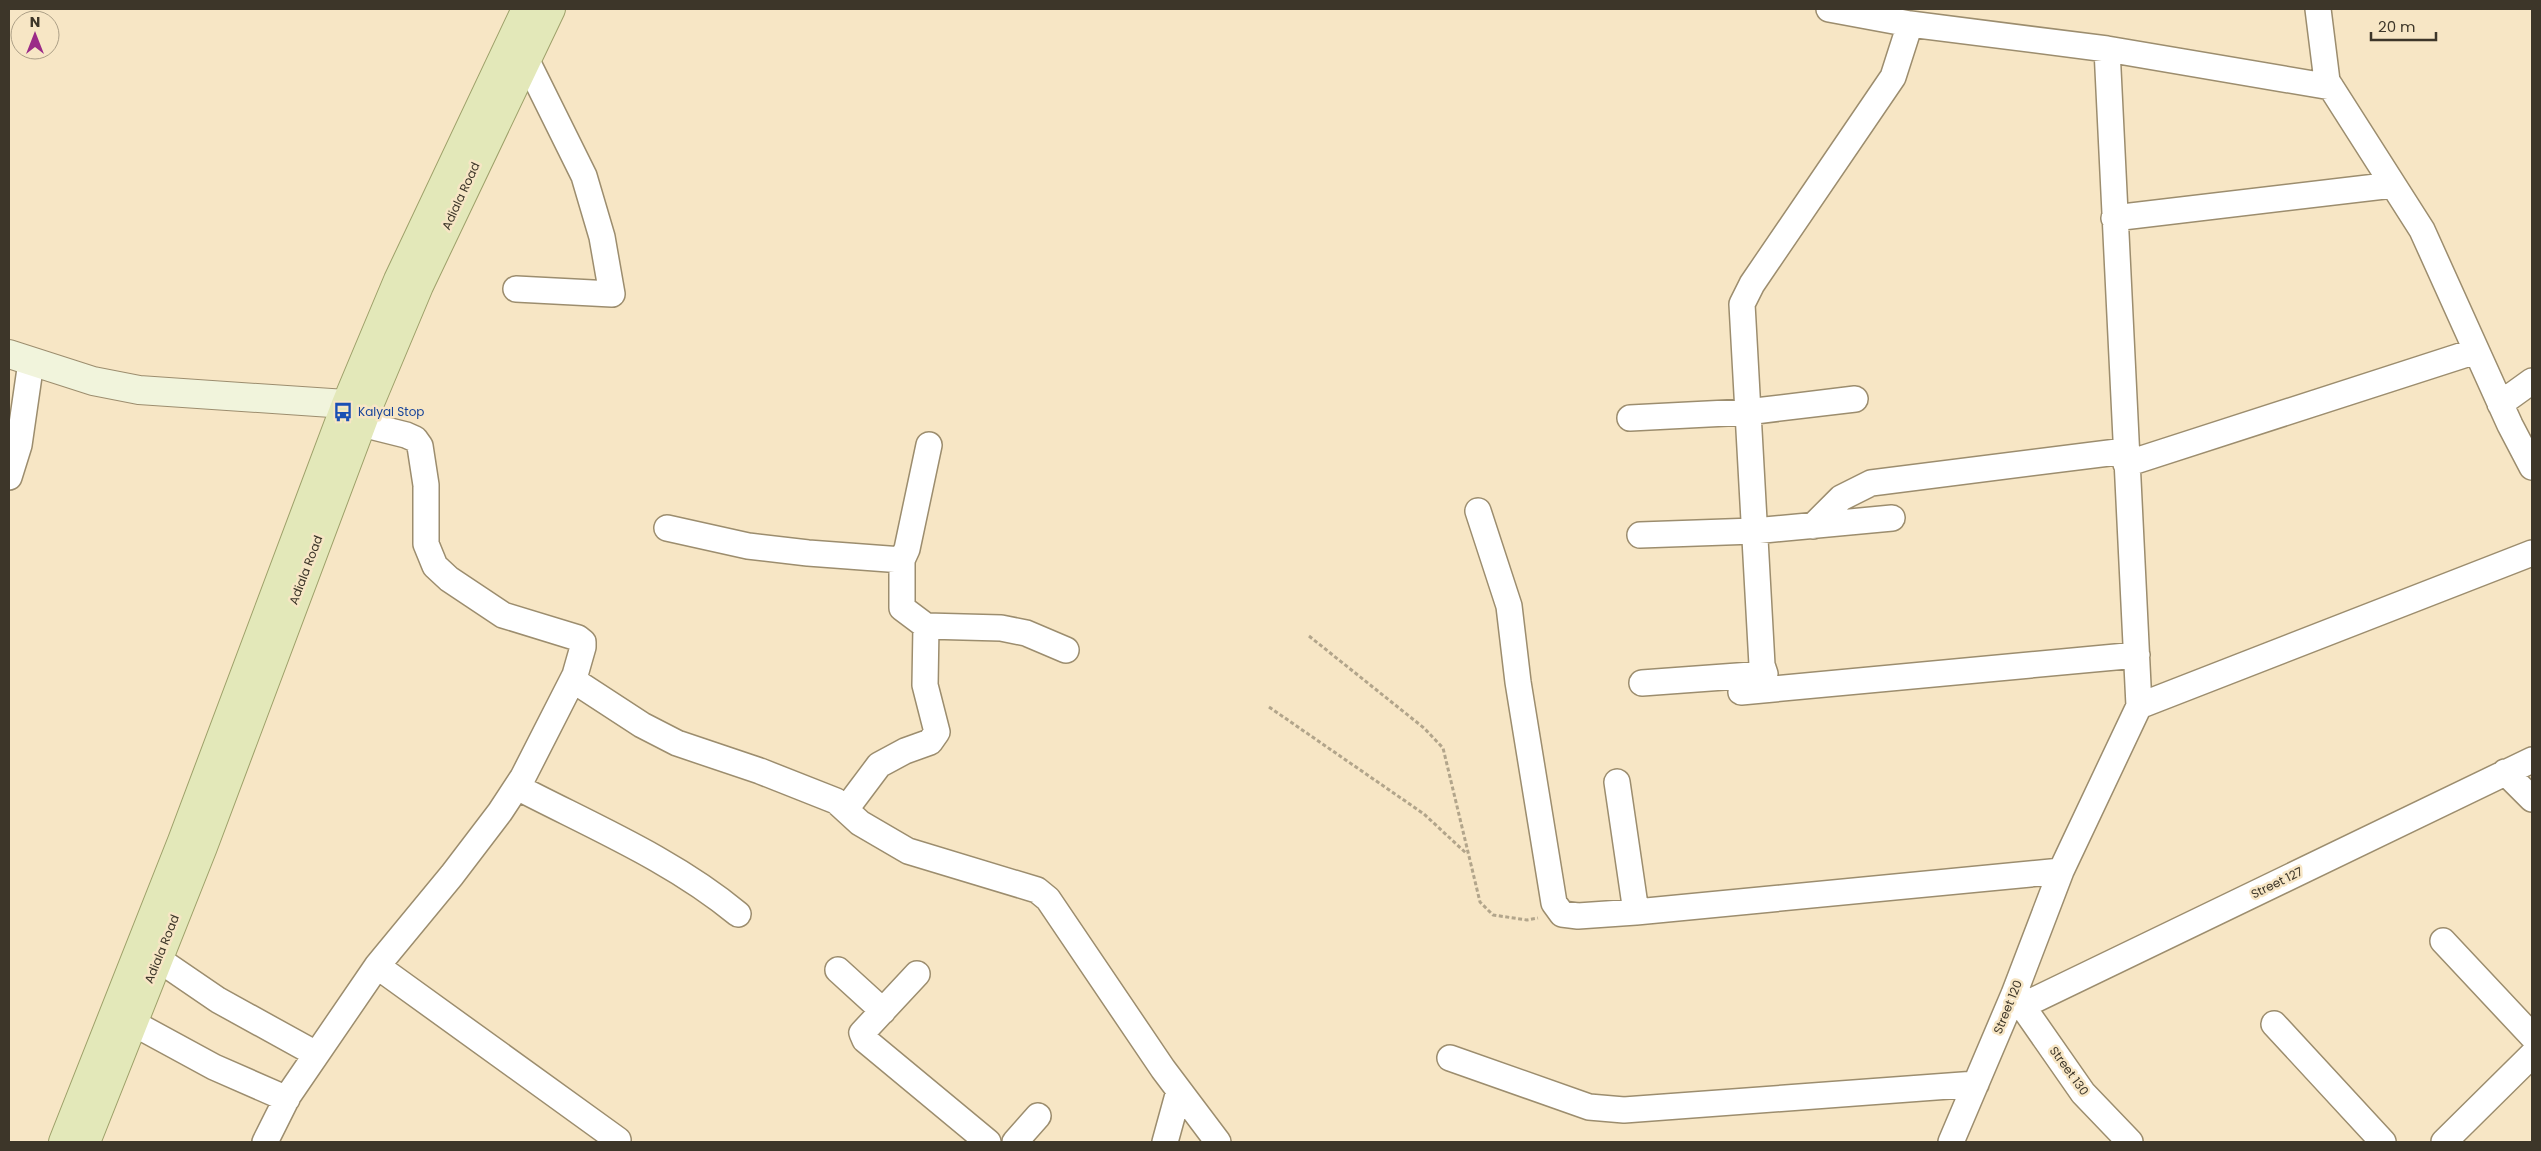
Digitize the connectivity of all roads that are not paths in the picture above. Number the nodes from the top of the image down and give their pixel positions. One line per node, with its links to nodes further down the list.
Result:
1 (526, 9): 17 (main road, Adiala Road)
2 (551, 9): 7 (main road, Adiala Road)
3 (1829, 9): 5 (street)
4 (2318, 9): 8 (street)
5 (1910, 24): 6 (street); 18 (street)
6 (2107, 49): 8 (street); 10 (street)
7 (526, 59): 11 (street); 17 (main road, Adiala Road)
8 (2331, 87): 9 (street)
9 (2393, 185): 10 (street); 12 (street)
10 (2114, 218): 21 (street)
11 (516, 289)
12 (2476, 351): 16 (street); 21 (street)
13 (20, 358): 17 (main road); 23 (street)
14 (2532, 381): 16 (street)
15 (1855, 399): 18 (street)
16 (2500, 404): 22 (street)
17 (358, 412): 36 (street); 51 (main road, Adiala Road); 68 (main road, Adiala Road)
18 (1747, 412): 19 (street); 28 (street)
19 (1630, 418)
20 (929, 446): 31 (street)
21 (2125, 458): 26 (street); 34 (street)
22 (2532, 467)
23 (9, 477)
24 (1478, 511): 48 (street)
25 (1892, 518): 26 (street)
26 (1813, 526): 28 (street)
27 (667, 528): 31 (street)
28 (1754, 531): 29 (street); 35 (street)
29 (1640, 536)
30 (2532, 553): 40 (street)
31 (902, 560): 32 (street)
32 (926, 626): 33 (street); 46 (street)
33 (1066, 650)
34 (2137, 655): 38 (street); 40 (street)
35 (1765, 674): 37 (street); 38 (street)
36 (572, 680): 44 (street); 46 (street)
37 (1642, 683)
38 (1793, 688): 39 (street)
39 (1709, 694)
40 (2139, 706): 47 (street, Street 120)
41 (2532, 760): 42 (street, Street 127)
42 (2505, 772): 45 (street); 55 (street, Street 127)
43 (1617, 782): 48 (street)
44 (517, 787): 49 (street); 52 (street)
45 (2532, 800)
46 (846, 808): 64 (street)
47 (2062, 871): 48 (street); 55 (street, Street 120)
48 (1636, 912)
49 (738, 914)
50 (2443, 941): 59 (street)
51 (158, 959): 57 (main road, Adiala Road); 60 (street)
52 (377, 966): 60 (street); 67 (street)
53 (838, 970): 56 (street)
54 (917, 974): 56 (street)
55 (2018, 1000): 63 (street, Street 120); 76 (street, Street 130)
56 (883, 1011): 71 (street)
57 (132, 1023): 65 (street); 69 (main road, Adiala Road)
58 (2274, 1024): 77 (street)
59 (2532, 1036)
60 (316, 1054): 65 (street)
61 (2532, 1055): 78 (street)
62 (1450, 1058): 63 (street)
63 (1976, 1084): 75 (street, Street 120)
64 (1178, 1091): 73 (street); 74 (street)
65 (287, 1099): 70 (street)
66 (1038, 1116): 72 (street)
67 (618, 1140)
68 (63, 1142)
69 (86, 1142)
70 (265, 1142)
71 (988, 1142)
72 (1015, 1142)
73 (1165, 1142)
74 (1218, 1142)
75 (1951, 1142)
76 (2130, 1142)
77 (2383, 1142)
78 (2444, 1142)

